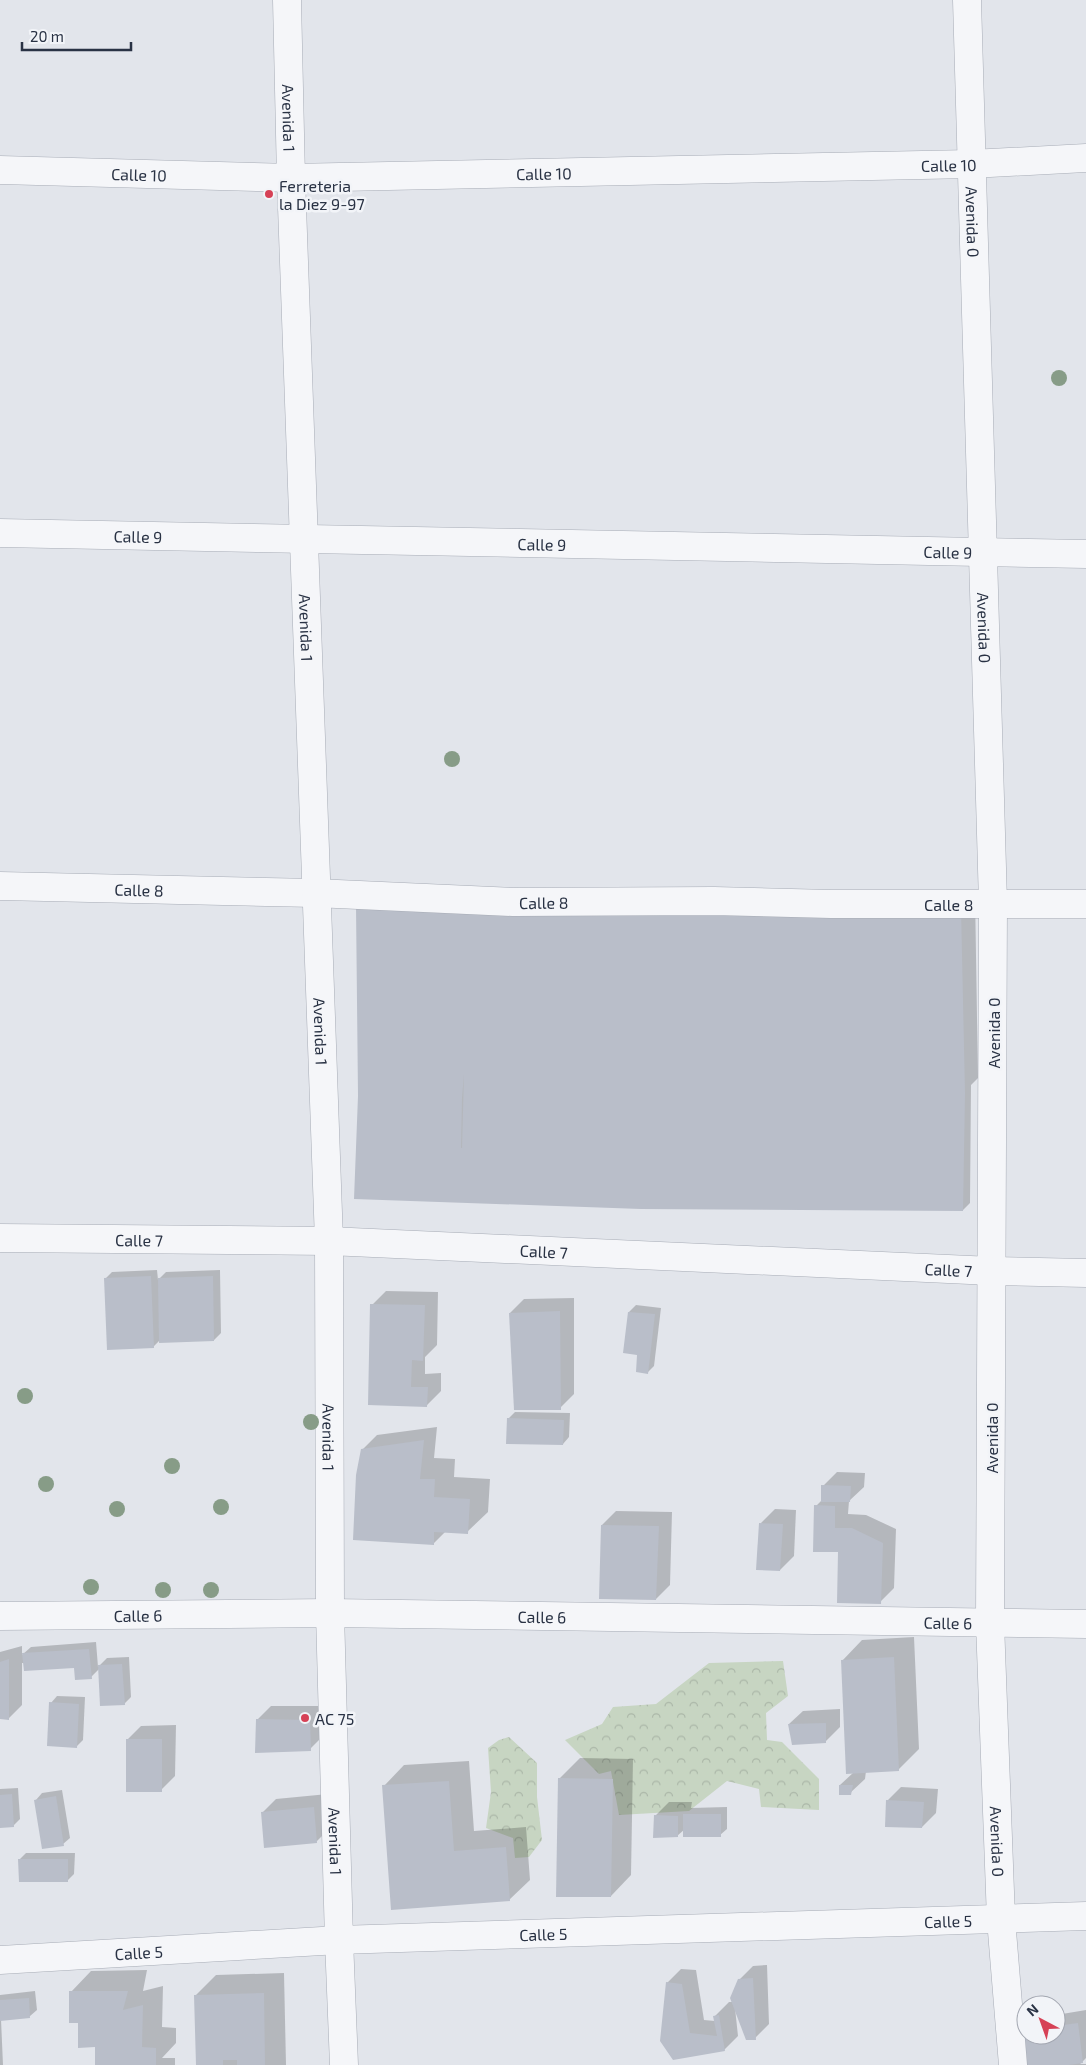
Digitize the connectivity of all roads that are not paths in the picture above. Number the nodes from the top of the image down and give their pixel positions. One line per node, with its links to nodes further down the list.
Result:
1 (287, 0): 6 (street, Avenida 1)
2 (967, 0): 4 (street, Avenida 0)
3 (1086, 158): 4 (street, Calle 10)
4 (971, 164): 6 (street, Calle 10); 9 (street, Avenida 0)
5 (0, 170): 6 (street, Calle 10)
6 (291, 178): 8 (street, Avenida 1)
7 (0, 533): 8 (street, Calle 9)
8 (305, 540): 9 (street, Calle 9); 12 (street, Avenida 1)
9 (982, 554): 10 (street, Calle 9); 13 (street, Avenida 0)
10 (1086, 554)
11 (0, 886): 12 (street, Calle 8)
12 (316, 893): 13 (street, Calle 8); 16 (street, Avenida 1)
13 (993, 903): 14 (street, Calle 8); 17 (street, Avenida 0)
14 (1086, 904)
15 (0, 1238): 16 (street, Calle 7)
16 (329, 1241): 17 (street, Calle 7); 19 (street, Avenida 1)
17 (992, 1271): 18 (street, Calle 7); 21 (street, Avenida 0)
18 (1086, 1273)
19 (330, 1613): 20 (street, Calle 6); 21 (street, Calle 6); 25 (street, Avenida 1)
20 (0, 1616)
21 (990, 1623): 22 (street, Calle 6); 24 (street, Avenida 0)
22 (1086, 1624)
23 (1086, 1916): 24 (street, Calle 5)
24 (1001, 1919): 25 (street, Calle 5); 28 (street, Avenida 0)
25 (339, 1940): 26 (street, Calle 5); 27 (street, Avenida 1)
26 (0, 1960)
27 (344, 2065)
28 (1013, 2065)

